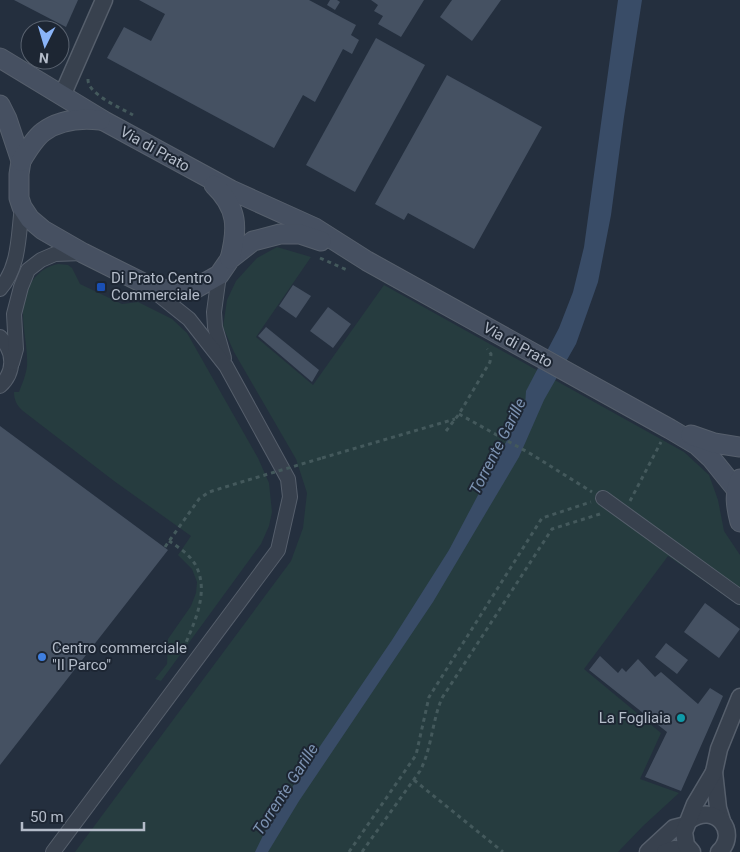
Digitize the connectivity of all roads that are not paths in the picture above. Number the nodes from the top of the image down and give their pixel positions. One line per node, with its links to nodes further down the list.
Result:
1 (104, 0): 3 (street)
2 (0, 58): 3 (main road, Via di Prato)
3 (62, 96): 5 (main road, Via di Prato)
4 (0, 105): 6 (main road)
5 (104, 121): 6 (main road, Via di Prato); 7 (main road, Via di Prato)
6 (21, 161): 8 (main road)
7 (206, 177): 10 (main road, Via di Prato); 11 (main road, Via di Prato)
8 (22, 207): 9 (main road, Via di Prato); 14 (street)
9 (83, 253): 13 (main road, Via di Prato); 16 (street)
10 (230, 258): 11 (main road, Via di Prato); 12 (main road, Via di Prato)
11 (360, 267): 19 (main road, Via di Prato)
12 (219, 275): 13 (main road, Via di Prato); 17 (street)
13 (147, 285): 17 (street)
14 (0, 289)
15 (0, 337): 16 (street)
16 (12, 363): 18 (street)
17 (226, 366): 31 (street)
18 (0, 386)
19 (668, 432): 20 (main road, Via di Prato); 21 (main road, Via di Prato)
20 (740, 447)
21 (738, 484): 23 (main road, Via di Prato)
22 (603, 498): 24 (street)
23 (740, 522)
24 (740, 597)
25 (740, 698): 26 (street)
26 (714, 772): 27 (street); 28 (street)
27 (722, 821): 28 (street); 30 (street)
28 (688, 823): 29 (street); 32 (street)
29 (691, 851): 33 (street)
30 (721, 851)
31 (53, 852)
32 (648, 852)
33 (664, 852)

